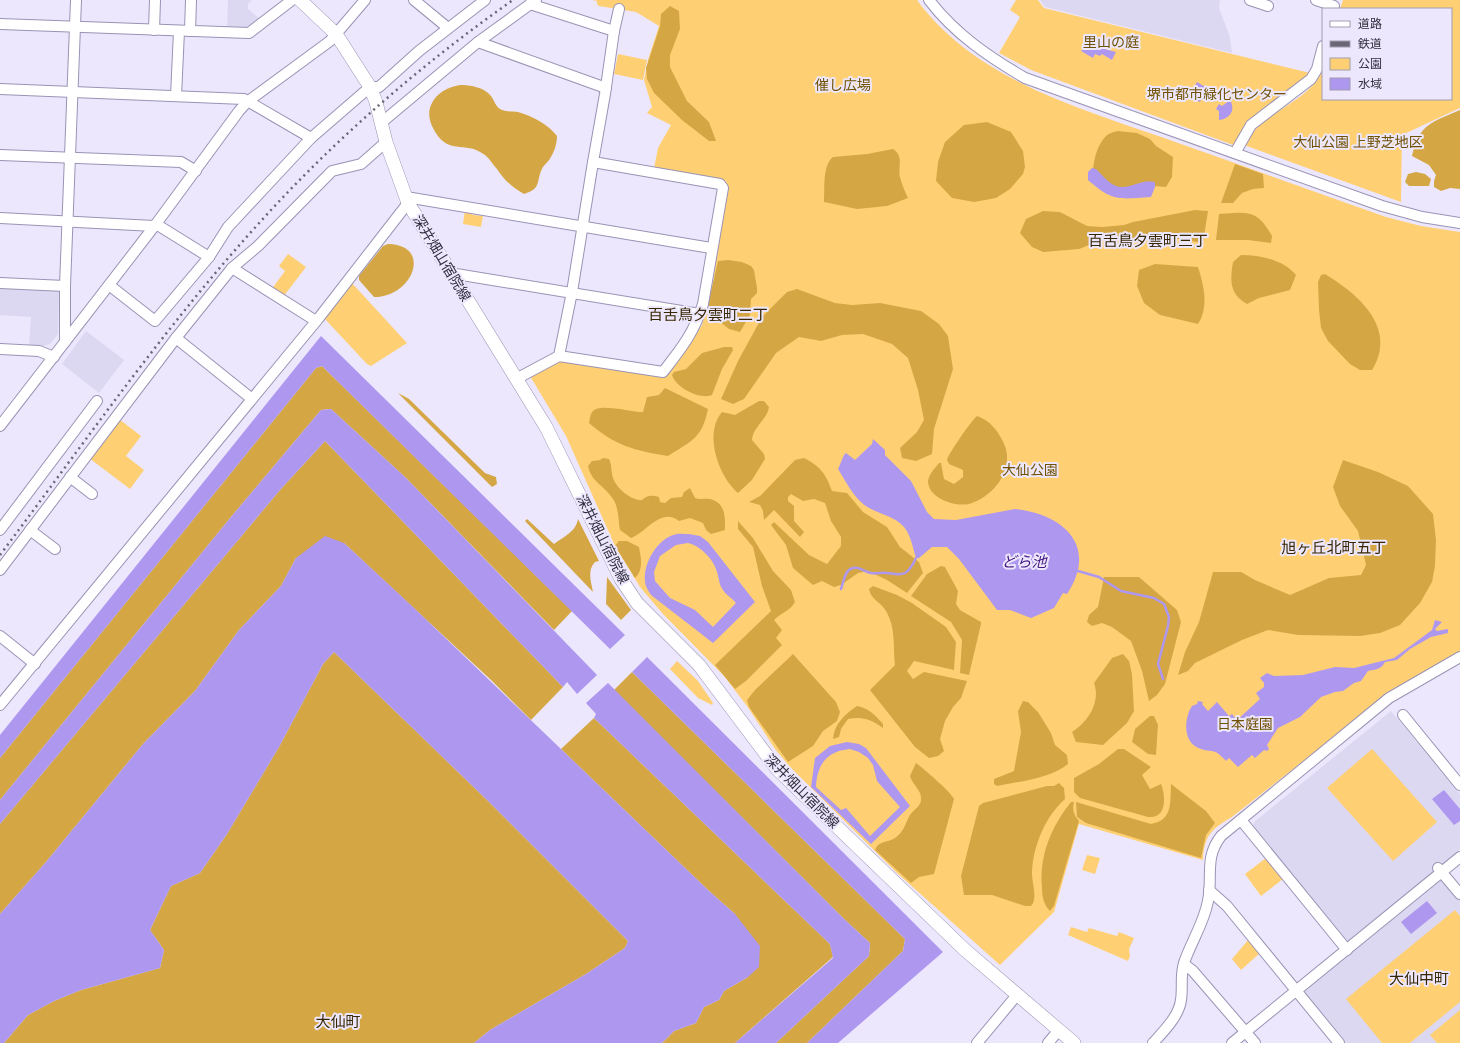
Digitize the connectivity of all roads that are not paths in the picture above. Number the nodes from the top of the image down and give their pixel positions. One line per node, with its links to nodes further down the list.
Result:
1 (76, 0): 17 (street)
2 (155, 0): 19 (street)
3 (191, 0): 21 (street)
4 (292, 0): 21 (street)
5 (300, 0): 23 (main road, 深井畑山宿院線)
6 (364, 0): 23 (street)
7 (414, 0): 18 (street)
8 (485, 0): 18 (street)
9 (929, 0): 35 (street)
10 (1250, 0): 14 (street)
11 (1316, 0): 13 (street)
12 (533, 2): 22 (street); 24 (street)
13 (1334, 5)
14 (1268, 6)
15 (619, 9): 22 (street)
16 (0, 24): 17 (street)
17 (74, 27): 19 (street); 29 (street)
18 (448, 28): 26 (street)
19 (154, 30): 20 (street)
20 (179, 31): 21 (street); 30 (street)
21 (190, 31)
22 (614, 31): 27 (street)
23 (336, 34): 26 (main road, 深井畑山宿院線); 31 (street)
24 (478, 42): 27 (street); 32 (street)
25 (1322, 50): 35 (street)
26 (370, 87): 32 (main road, 深井畑山宿院線); 33 (street)
27 (606, 88): 38 (street)
28 (0, 89): 29 (street)
29 (72, 92): 30 (street); 37 (street)
30 (176, 96): 31 (street)
31 (247, 102): 33 (street); 39 (street)
32 (381, 122): 34 (main road, 深井畑山宿院線)
33 (312, 138): 47 (street)
34 (386, 142): 40 (main road, 深井畑山宿院線); 48 (street)
35 (1235, 153): 43 (street)
36 (0, 155): 37 (street)
37 (70, 158): 39 (street); 42 (street)
38 (593, 162): 45 (street); 46 (street)
39 (196, 171): 44 (street)
40 (407, 200): 45 (street); 49 (main road, 深井畑山宿院線); 55 (street)
41 (0, 218): 42 (street)
42 (67, 221): 44 (street); 52 (street)
43 (1460, 223)
44 (155, 225): 47 (street); 51 (street)
45 (583, 226): 46 (street); 53 (street)
46 (711, 248): 54 (street)
47 (209, 257): 51 (street)
48 (232, 268): 55 (street); 56 (street)
49 (450, 273): 53 (street); 61 (main road, 深井畑山宿院線)
50 (0, 283): 52 (street)
51 (109, 285): 57 (street)
52 (65, 286): 57 (street)
53 (572, 292): 54 (street); 59 (street)
54 (700, 314): 59 (street)
55 (316, 321): 62 (street)
56 (176, 338): 62 (street); 66 (street)
57 (65, 342): 60 (street)
58 (0, 349): 60 (street)
59 (559, 356): 61 (street)
60 (54, 357): 64 (street)
61 (516, 379): 86 (main road, 深井畑山宿院線)
62 (252, 399): 74 (street)
63 (97, 401): 68 (street)
64 (4, 415): 65 (street)
65 (0, 426)
66 (70, 477): 67 (street); 69 (street)
67 (92, 494)
68 (0, 530)
69 (30, 530): 70 (street); 71 (street)
70 (54, 549)
71 (0, 570)
72 (0, 636): 74 (street)
73 (1460, 658): 78 (street)
74 (35, 664): 75 (street)
75 (0, 705)
76 (1403, 715): 77 (street)
77 (1460, 785)
78 (1241, 820): 81 (street); 83 (street)
79 (1460, 857): 80 (street)
80 (1440, 870): 82 (street); 83 (street)
81 (1209, 890): 84 (street); 85 (street)
82 (1460, 894)
83 (1347, 950): 85 (street)
84 (1184, 964): 88 (street); 92 (street)
85 (1296, 991): 88 (street); 95 (street)
86 (1017, 995): 87 (main road, 深井畑山宿院線); 89 (street)
87 (1059, 1030): 90 (street); 91 (main road, 深井畑山宿院線)
88 (1245, 1032): 93 (street); 94 (street)
89 (977, 1043)
90 (1048, 1043)
91 (1074, 1043)
92 (1154, 1043)
93 (1232, 1043)
94 (1255, 1043)
95 (1339, 1043)

